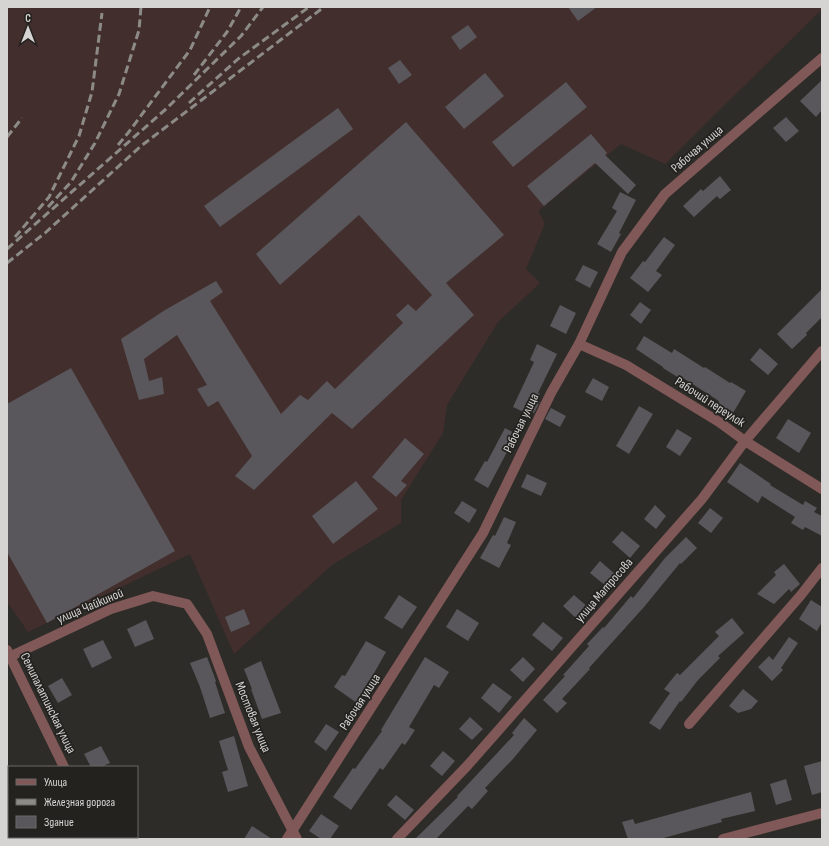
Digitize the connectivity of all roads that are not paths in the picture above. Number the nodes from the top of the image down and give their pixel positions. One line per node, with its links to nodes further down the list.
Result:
1 (822, 58): 2 (street, Рабочая улица)
2 (579, 344): 4 (street, Рабочий переулок); 12 (street, Рабочая улица)
3 (822, 351): 4 (street, улица Матросова)
4 (745, 441): 5 (street, Рабочий переулок); 13 (street, улица Матросова)
5 (822, 489)
6 (822, 568): 9 (street)
7 (187, 604): 8 (street, улица Чайкиной); 12 (street, Мостовая улица)
8 (8, 654): 10 (street, Семипалатинская улица)
9 (689, 724)
10 (64, 766)
11 (822, 813): 14 (street)
12 (292, 836)
13 (397, 839)
14 (723, 839)

